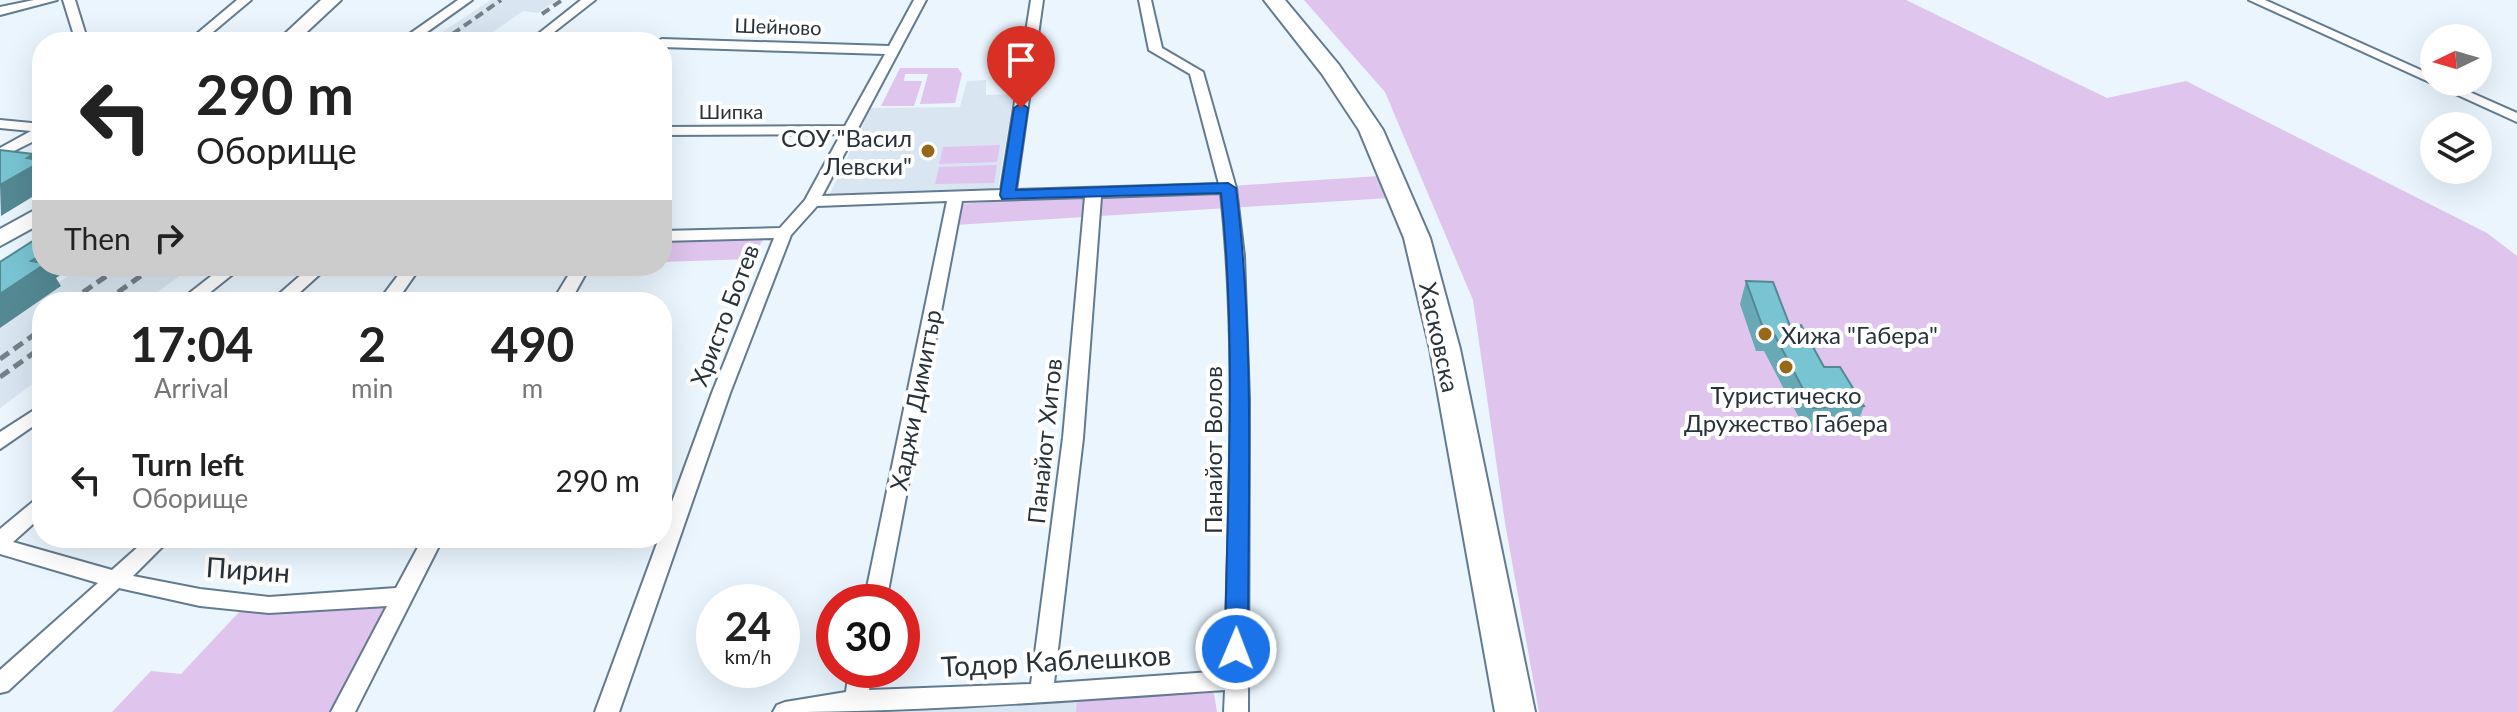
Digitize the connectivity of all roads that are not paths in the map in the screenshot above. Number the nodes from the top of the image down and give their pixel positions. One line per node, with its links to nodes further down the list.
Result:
1 (51, 0): 12 (street)
2 (69, 0): 13 (street)
3 (245, 0): 14 (street)
4 (332, 0): 15 (street)
5 (466, 0): 16 (street)
6 (589, 0): 17 (street)
7 (920, 0): 19 (street, Христо Ботев)
8 (1037, 0): 31 (street)
9 (1145, 0): 29 (street, Панайот Волов)
10 (1274, 0): 62 (main road, Хасковска)
11 (2255, 0): 20 (street)
12 (0, 11)
13 (79, 32)
14 (205, 32)
15 (296, 32)
16 (419, 32)
17 (547, 32)
18 (672, 43): 19 (street, Шейново)
19 (892, 50): 25 (street, Христо Ботев)
20 (2420, 75)
21 (2467, 96): 22 (street)
22 (2517, 118)
23 (0, 124): 24 (street)
24 (32, 128)
25 (849, 130): 26 (street, Шипка); 33 (street, Христо Ботев)
26 (672, 131)
27 (32, 135): 28 (street)
28 (0, 154)
29 (1228, 188): 30 (street); 53 (street, Панайот Волов)
30 (1093, 194): 31 (street); 56 (street, Панайот Хитов)
31 (1008, 195): 32 (street)
32 (955, 198): 33 (street); 51 (street, Хаджи Димитър)
33 (812, 201): 35 (street, Христо Ботев)
34 (32, 219): 37 (street)
35 (784, 233): 36 (street); 45 (street, Христо Ботев)
36 (672, 236)
37 (0, 239)
38 (222, 276): 40 (street)
39 (309, 276): 41 (street)
40 (200, 292)
41 (291, 292)
42 (32, 418): 43 (street)
43 (0, 442)
44 (32, 514): 46 (street)
45 (672, 530)
46 (0, 544): 50 (street, Пирин)
47 (150, 548): 50 (street)
48 (428, 548): 52 (street)
49 (666, 548): 59 (street, Христо Ботев)
50 (115, 581): 52 (street, Пирин); 54 (street)
51 (879, 584)
52 (403, 596): 58 (street)
53 (1236, 680): 56 (street, Тодор Каблешков); 61 (street, Панайот Волов)
54 (0, 684)
55 (858, 688): 57 (street)
56 (1041, 693): 57 (street, Тодор Каблешков)
57 (856, 700): 60 (street, Тодор Каблешков)
58 (343, 712)
59 (607, 712)
60 (785, 712)
61 (1236, 712)
62 (1515, 712)

